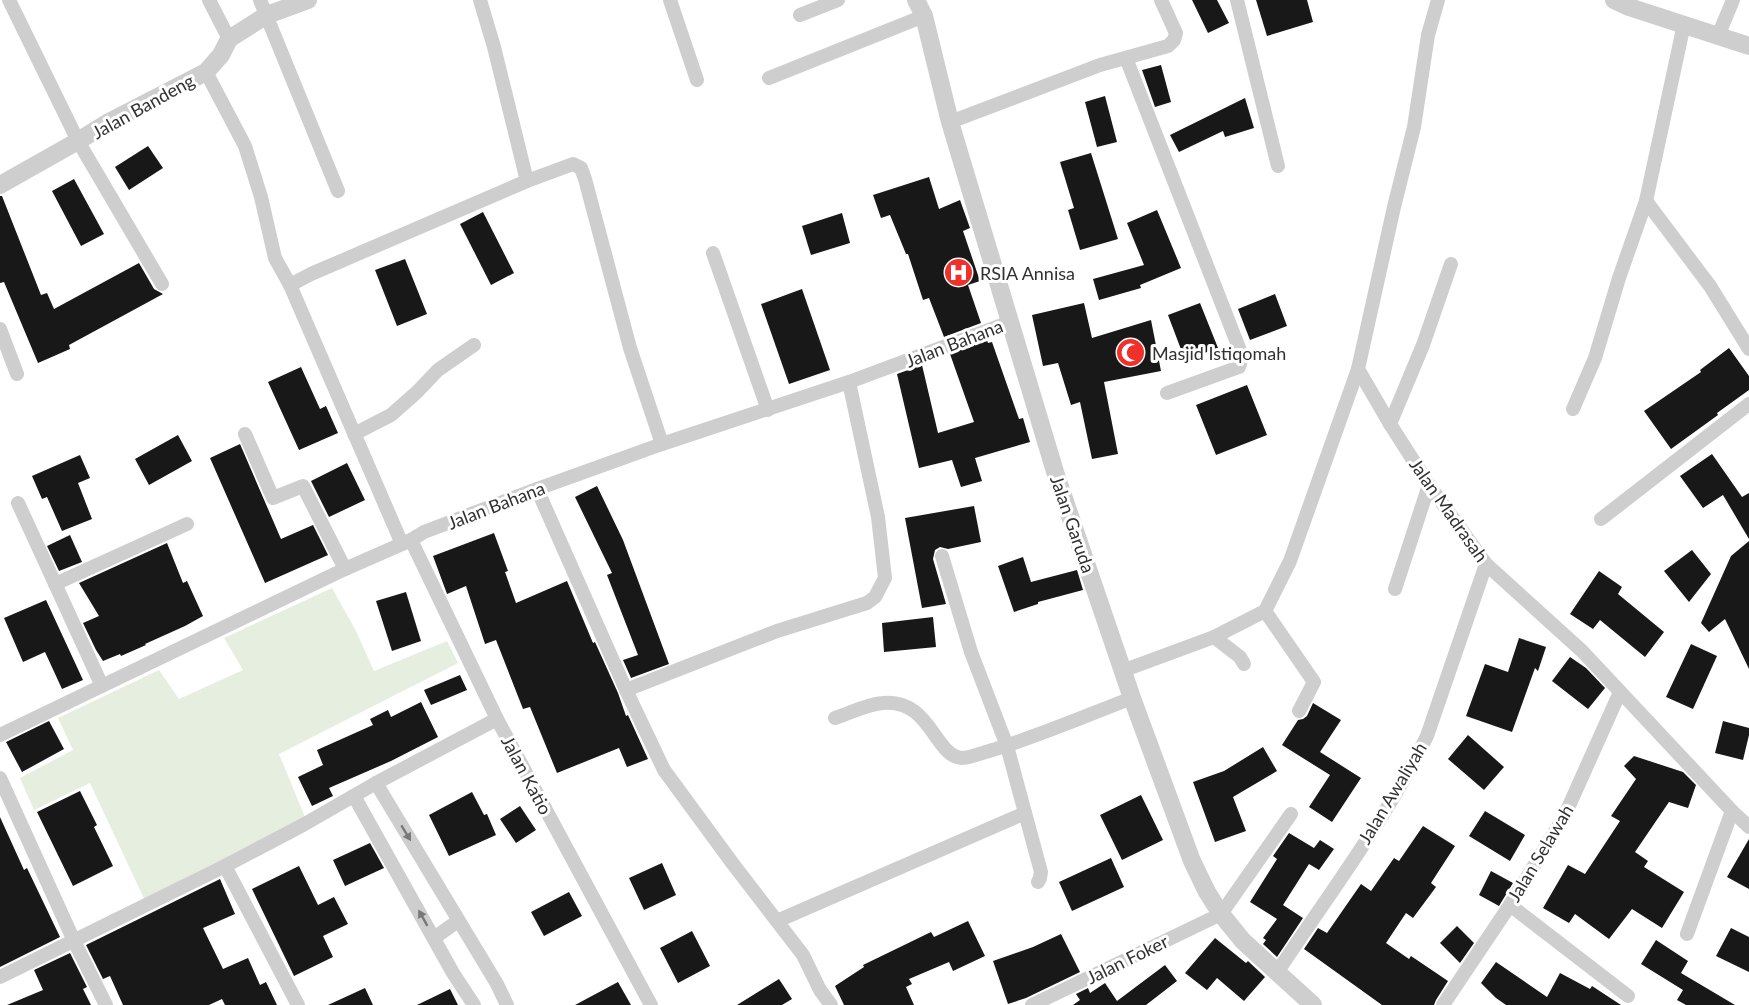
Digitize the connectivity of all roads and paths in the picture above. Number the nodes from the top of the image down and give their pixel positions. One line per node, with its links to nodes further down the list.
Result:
1 (9, 0): 24 (street)
2 (209, 0): 17 (street)
3 (308, 0): 12 (street, Jalan Bandeng)
4 (480, 0): 26 (street)
5 (670, 0): 22 (street)
6 (838, 0): 14 (street)
7 (1161, 0): 19 (street)
8 (1237, 0): 25 (street)
9 (1438, 0): 38 (street)
10 (1733, 0): 16 (street)
11 (1625, 2): 15 (street)
12 (264, 8): 17 (street, Jalan Bandeng); 28 (street)
13 (920, 8): 21 (street); 23 (street, Jalan Garuda)
14 (800, 15)
15 (1684, 24): 16 (street); 29 (street)
16 (1718, 36): 18 (street)
17 (229, 39): 20 (street, Jalan Bandeng)
18 (1749, 46)
19 (1126, 58): 23 (street); 41 (street)
20 (206, 72): 24 (street, Jalan Bandeng); 33 (street, Jalan Katio)
21 (769, 78)
22 (698, 80)
23 (950, 122): 34 (street, Jalan Garuda)
24 (78, 141): 27 (street, Jalan Bandeng); 32 (street)
25 (1278, 166)
26 (526, 181): 33 (street); 48 (street)
27 (0, 185)
28 (338, 191)
29 (1646, 201): 37 (street); 43 (street)
30 (713, 253): 44 (street)
31 (1451, 264): 45 (street)
32 (162, 284)
33 (290, 285): 47 (street, Jalan Katio)
34 (1010, 322): 40 (street, Jalan Bahana); 63 (street, Jalan Garuda)
35 (0, 328): 39 (street)
36 (474, 345): 47 (street)
37 (1749, 349)
38 (1358, 369): 45 (street, Jalan Madrasah); 60 (street)
39 (16, 374)
40 (849, 382): 44 (street, Jalan Bahana); 65 (street)
41 (1167, 393)
42 (1749, 404): 52 (street)
43 (1573, 409)
44 (768, 410): 48 (street, Jalan Bahana)
45 (1390, 424): 49 (street, Jalan Madrasah)
46 (245, 434): 57 (street)
47 (354, 434): 54 (street, Jalan Katio)
48 (662, 444): 50 (street, Jalan Bahana)
49 (1430, 485): 56 (street, Jalan Madrasah); 59 (street)
50 (537, 489): 54 (street, Jalan Bahana); 65 (street)
51 (18, 503): 58 (street)
52 (1601, 519)
53 (187, 524): 58 (street)
54 (406, 542): 57 (street, Jalan Bahana); 70 (street, Jalan Katio)
55 (942, 556): 72 (street)
56 (1486, 564): 66 (street, Jalan Madrasah); 89 (street, Jalan Awaliyah)
57 (345, 569): 64 (street, Jalan Bahana)
58 (55, 584): 64 (street)
59 (1395, 590)
60 (1265, 611): 61 (street); 68 (street)
61 (1214, 637): 62 (street); 63 (street)
62 (1244, 664)
63 (1122, 671): 67 (street, Jalan Garuda)
64 (102, 686): 71 (street, Jalan Bahana)
65 (626, 690): 85 (street)
66 (1620, 692): 76 (street, Jalan Madrasah); 82 (street, Jalan Selawah)
67 (1132, 698): 72 (street); 83 (street, Jalan Garuda)
68 (1299, 711)
69 (835, 718): 72 (street)
70 (497, 719): 74 (street); 96 (street, Jalan Katio)
71 (0, 735)
72 (1007, 746): 77 (street)
73 (0, 778): 88 (street)
74 (376, 783): 75 (street); 84 (street, one-way to 84)
75 (354, 796): 80 (street); 87 (street, one-way to 75)
76 (1732, 811): 79 (street, Jalan Madrasah); 86 (street)
77 (1025, 813): 81 (street); 85 (street)
78 (1291, 814): 83 (street)
79 (1749, 827)
80 (225, 866): 88 (street); 93 (street)
81 (1038, 882)
82 (1510, 905): 91 (street); 100 (street, Jalan Selawah)
83 (1221, 914): 89 (street, Jalan Garuda); 98 (street, Jalan Foker)
84 (458, 921): 87 (street); 95 (street)
85 (777, 921): 97 (street)
86 (1687, 934)
87 (434, 938): 94 (street)
88 (74, 941): 90 (street); 92 (street)
89 (1278, 971): 99 (street, Jalan Garuda)
90 (0, 977)
91 (1628, 996)
92 (106, 1005)
93 (298, 1005)
94 (474, 1005)
95 (507, 1005)
96 (651, 1005)
97 (831, 1005)
98 (1032, 1005)
99 (1313, 1005)
100 (1443, 1005)

